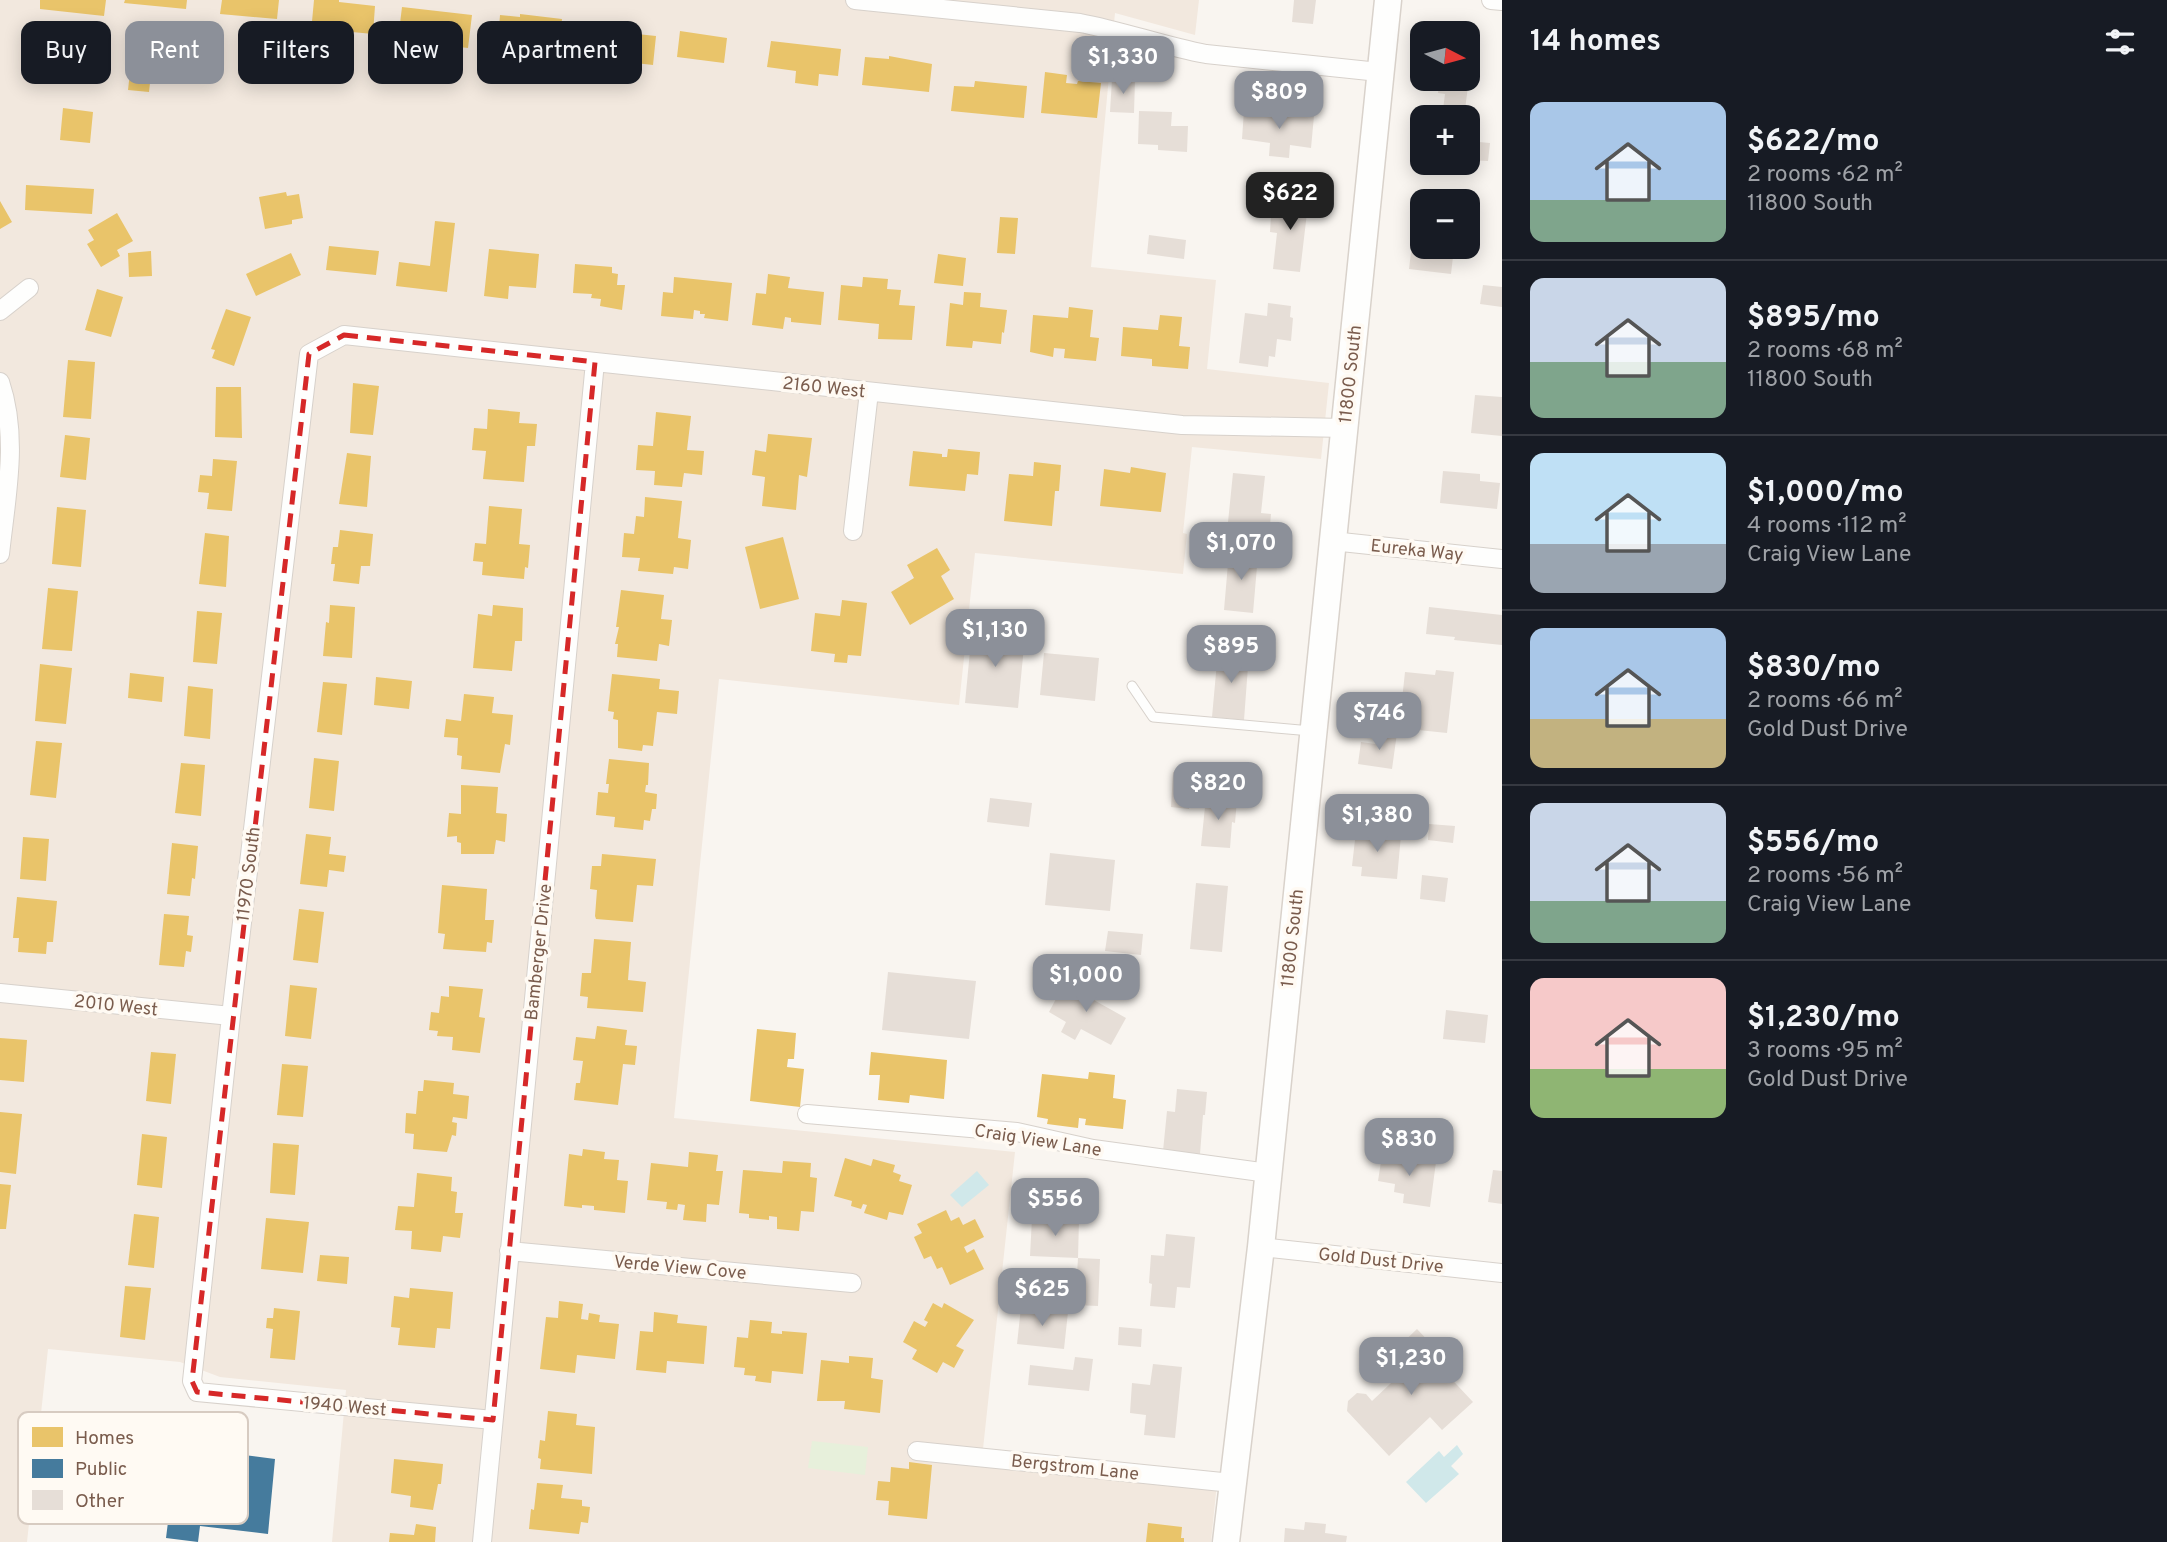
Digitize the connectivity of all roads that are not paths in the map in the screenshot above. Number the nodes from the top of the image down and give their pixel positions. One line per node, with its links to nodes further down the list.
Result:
1 (855, 0): 5 (street)
2 (1388, 0): 6 (main road, 11800 South)
3 (1491, 0): 4 (street)
4 (1502, 1)
5 (899, 2): 6 (street)
6 (1379, 72): 13 (main road, 11800 South)
7 (29, 288): 8 (street)
8 (0, 311)
9 (309, 354): 10 (street, 2160 West); 21 (street, 11970 South)
10 (595, 362): 12 (street, 2160 West); 25 (street, Bamberger Drive)
11 (0, 382): 16 (street)
12 (869, 392): 13 (street, 2160 West); 14 (street)
13 (1345, 428): 15 (main road, 11800 South)
14 (853, 531)
15 (1332, 541): 17 (street, Eureka Way); 19 (main road, 11800 South)
16 (0, 554)
17 (1502, 559)
18 (1132, 686): 19 (lane)
19 (1313, 732): 23 (main road, 11800 South)
20 (0, 993): 21 (street, 2010 West)
21 (232, 1016): 28 (street, 11970 South)
22 (807, 1114): 23 (street, Craig View Lane)
23 (1268, 1173): 24 (main road, 11800 South)
24 (1261, 1247): 26 (street, Gold Dust Drive); 31 (main road, 11800 South)
25 (509, 1251): 27 (street, Verde View Cove); 29 (street, Bamberger Drive)
26 (1502, 1273)
27 (852, 1283)
28 (197, 1392): 29 (street, 1940 West)
29 (493, 1420): 32 (street, Bamberger Drive)
30 (917, 1451): 31 (street, Bergstrom Lane)
31 (1232, 1483): 33 (main road, 11800 South)
32 (482, 1542)
33 (1226, 1542)

